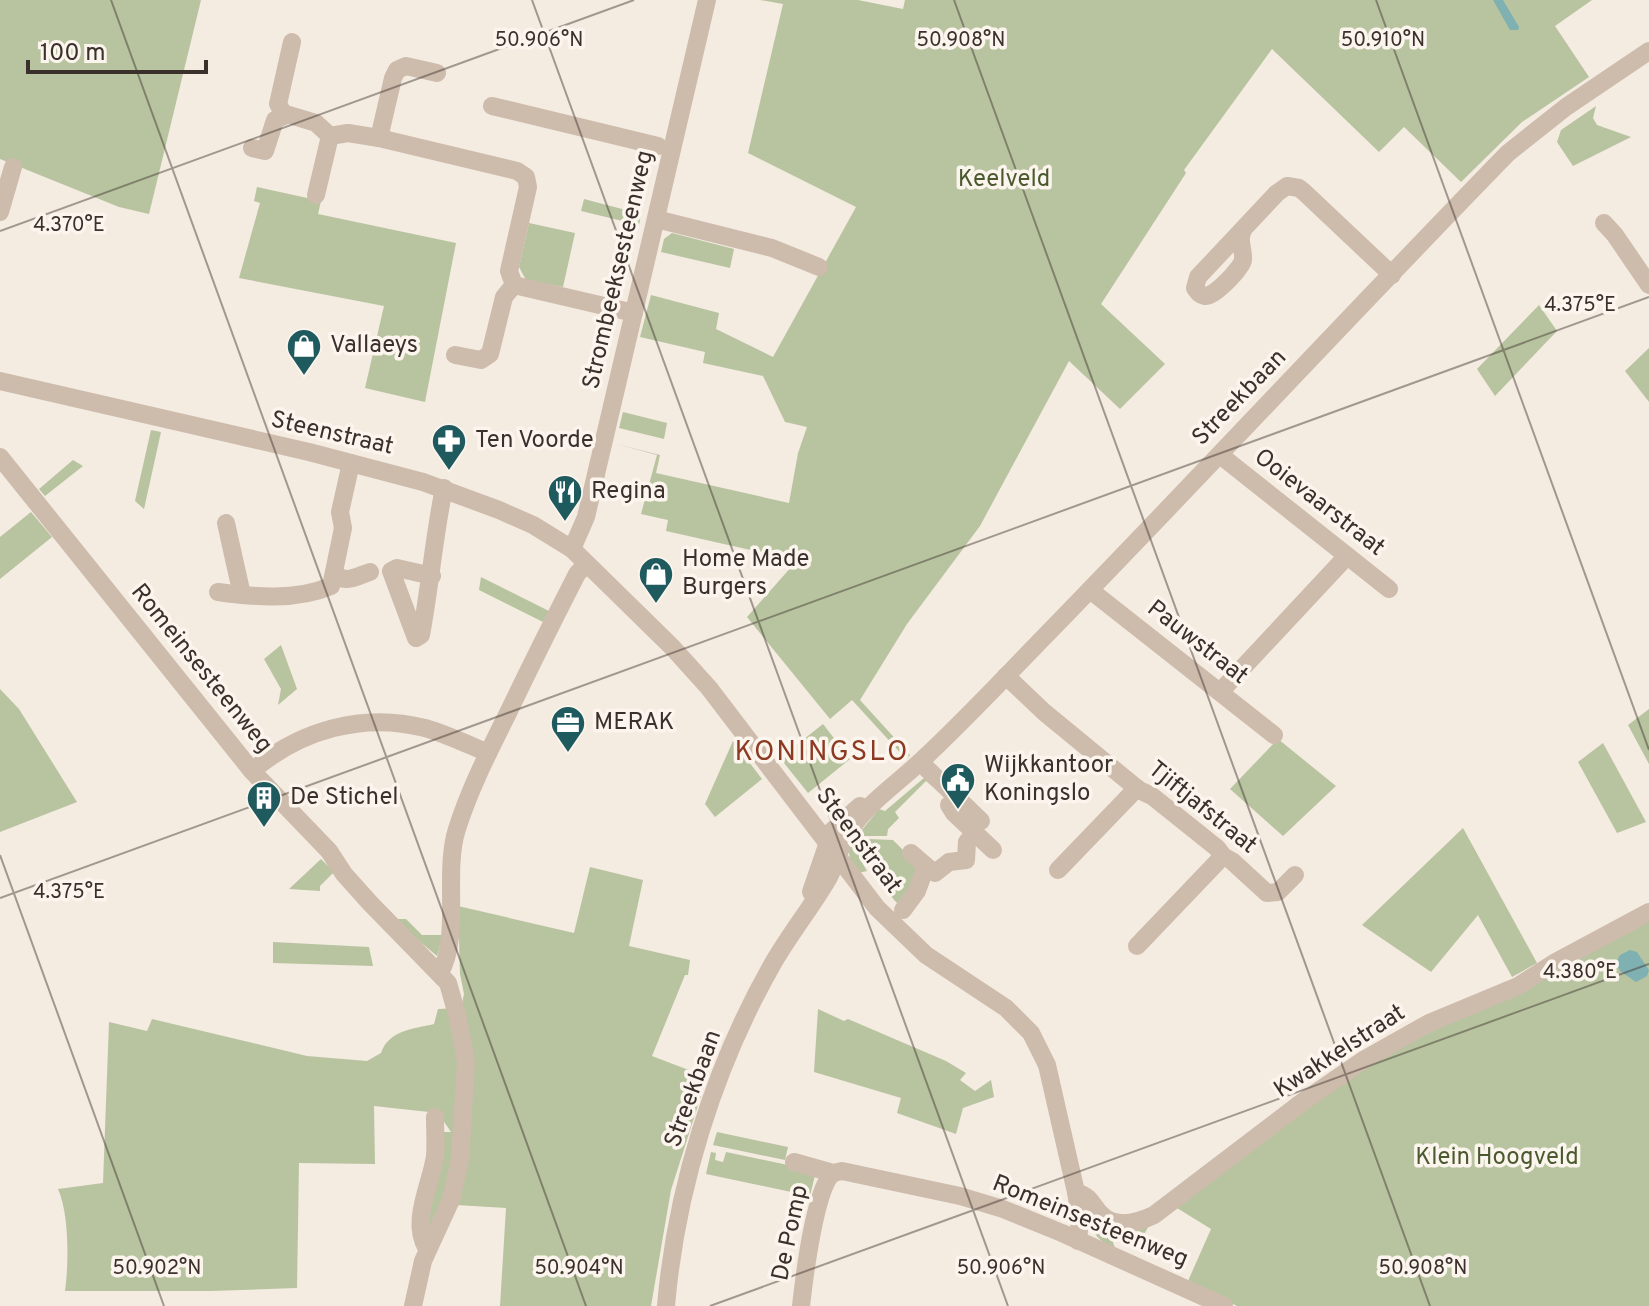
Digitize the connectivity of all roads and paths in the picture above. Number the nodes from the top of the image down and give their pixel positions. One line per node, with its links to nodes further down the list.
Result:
1 (707, 0): 14 (street, Strombeeksesteenweg)
2 (292, 42): 6 (street)
3 (1649, 51): 18 (street, Streekbaan)
4 (437, 73): 8 (street)
5 (492, 106): 9 (street, Strombeeksesteenweg)
6 (286, 115): 7 (street); 10 (street)
7 (330, 136): 8 (street); 12 (street)
8 (379, 138): 19 (street)
9 (658, 146)
10 (252, 148)
11 (13, 167): 13 (street)
12 (316, 195)
13 (0, 212)
14 (656, 219): 17 (street); 21 (street, Strombeeksesteenweg)
15 (1604, 223): 20 (street)
16 (1244, 228): 18 (street)
17 (819, 267)
18 (1392, 275): 24 (street, Streekbaan)
19 (514, 285): 21 (street); 22 (street)
20 (1649, 285)
21 (634, 313): 29 (street, Strombeeksesteenweg)
22 (455, 355)
23 (0, 381): 26 (street, Steenstraat)
24 (1220, 455): 30 (street, Ooievaarstraat); 36 (street, Streekbaan)
25 (0, 457): 44 (street, Romeinsesteenweg)
26 (351, 463): 27 (street, Steenstraat); 33 (street)
27 (444, 488): 29 (street, Steenstraat); 34 (street)
28 (226, 523): 38 (street)
29 (572, 549): 31 (street, Steenstraat)
30 (1347, 556): 35 (street, Ooievaarstraat); 40 (street)
31 (586, 564): 42 (street); 49 (street, Steenstraat)
32 (370, 572): 33 (street)
33 (335, 573): 38 (street)
34 (432, 576)
35 (1389, 589)
36 (1090, 590): 39 (street, Streekbaan); 40 (street, Pauwstraat)
37 (218, 592): 38 (street)
38 (242, 595)
39 (1006, 676): 43 (street, Streekbaan); 45 (street, Tjiftjafstraat)
40 (1220, 692): 41 (street, Pauwstraat)
41 (1274, 735)
42 (488, 753): 44 (street); 61 (street)
43 (920, 762): 46 (street, Streekbaan); 48 (street)
44 (252, 771): 61 (street, Romeinsesteenweg)
45 (1137, 788): 52 (street, Tjiftjafstraat); 55 (street)
46 (880, 795): 49 (street, Streekbaan); 53 (street, Streekbaan)
47 (949, 805): 48 (street)
48 (978, 827): 50 (street); 54 (street)
49 (828, 842): 53 (street, Steenstraat); 57 (street, Streekbaan)
50 (993, 850)
51 (911, 853): 54 (street)
52 (1223, 856): 56 (street, Tjiftjafstraat); 60 (street)
53 (839, 858): 57 (street, Streekbaan); 65 (street, Steenstraat)
54 (926, 866): 58 (street)
55 (1058, 870)
56 (1295, 875)
57 (810, 903): 69 (street, Streekbaan)
58 (903, 910)
59 (1649, 912): 65 (street, Kwakkelstraat)
60 (1137, 946)
61 (440, 973): 67 (street)
62 (435, 1117): 67 (street)
63 (794, 1162): 64 (street, Romeinsesteenweg)
64 (833, 1173): 66 (street, Romeinsesteenweg); 70 (street, De Pomp)
65 (1076, 1192): 66 (street, Steenstraat)
66 (1078, 1241): 71 (street, Romeinsesteenweg)
67 (427, 1249): 68 (street)
68 (413, 1306)
69 (666, 1306)
70 (801, 1306)
71 (1224, 1306)

